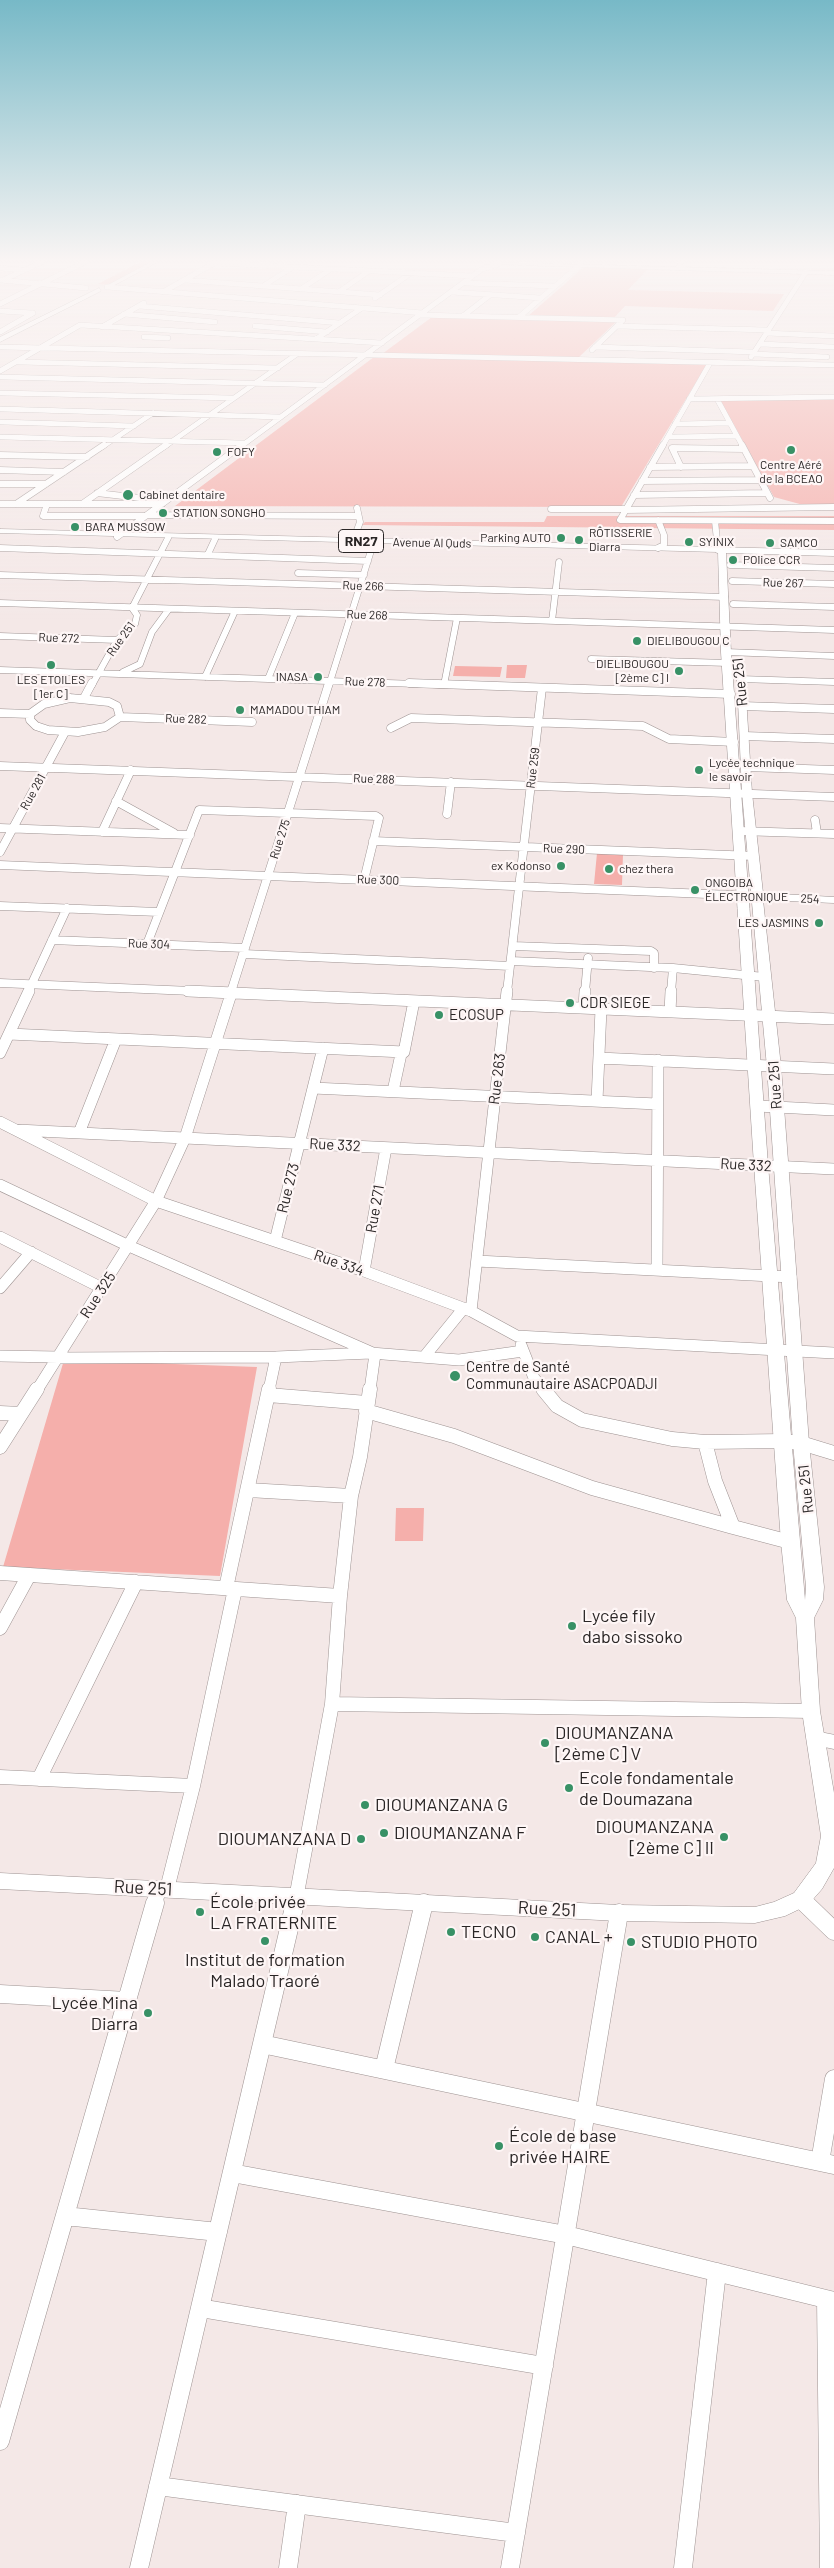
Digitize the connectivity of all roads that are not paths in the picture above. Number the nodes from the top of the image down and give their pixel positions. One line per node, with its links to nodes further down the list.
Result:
1 (116, 382): 8 (street)
2 (202, 382): 5 (street)
3 (328, 382): 6 (street)
4 (699, 382): 11 (street)
5 (255, 383): 6 (street); 10 (street)
6 (324, 385): 19 (street)
7 (0, 393): 8 (street)
8 (106, 395): 10 (street); 13 (street)
9 (834, 397): 12 (street)
10 (234, 398): 18 (street)
11 (689, 399): 12 (street); 22 (street)
12 (717, 399): 21 (street)
13 (102, 401)
14 (98, 406): 16 (street)
15 (0, 409): 16 (street)
16 (94, 412): 17 (street)
17 (153, 413): 18 (street); 23 (street)
18 (210, 415): 19 (street); 28 (street)
19 (281, 417): 29 (street)
20 (0, 422): 23 (street)
21 (730, 423): 22 (street); 24 (street)
22 (675, 424): 26 (street)
23 (134, 426): 27 (street)
24 (737, 436): 26 (street); 30 (street)
25 (0, 437): 27 (street)
26 (668, 437): 38 (street)
27 (113, 440): 28 (street); 34 (street)
28 (172, 441): 29 (street); 46 (street)
29 (245, 443): 53 (street)
30 (744, 448): 31 (street); 37 (street)
31 (696, 449): 33 (street); 39 (street)
32 (0, 455): 34 (street)
33 (700, 455)
34 (87, 457): 41 (street)
35 (704, 460): 36 (street)
36 (709, 466): 37 (street); 39 (street)
37 (753, 466): 42 (street)
38 (650, 467): 39 (street); 43 (street)
39 (681, 467)
40 (0, 470): 41 (street)
41 (64, 472): 45 (street)
42 (760, 480): 43 (street); 48 (street)
43 (642, 481): 47 (street)
44 (0, 484): 45 (street)
45 (46, 484): 50 (street)
46 (97, 493): 52 (street); 53 (street)
47 (634, 495): 48 (street); 60 (street)
48 (769, 496): 57 (street); 58 (street)
49 (0, 504): 50 (street)
50 (16, 504): 51 (street)
51 (47, 504): 52 (street); 61 (street)
52 (82, 504): 53 (street)
53 (162, 504): 55 (street); 61 (street)
54 (834, 507): 58 (street)
55 (217, 508)
56 (357, 508): 62 (street)
57 (775, 508): 58 (street); 60 (street)
58 (805, 508)
59 (551, 509): 60 (street)
60 (626, 509): 63 (street)
61 (146, 516): 62 (street); 66 (street)
62 (358, 516): 73 (street)
63 (658, 520): 64 (street); 76 (street)
64 (715, 521): 65 (street); 78 (street)
65 (834, 522)
66 (135, 526): 68 (main road); 69 (main road); 70 (street)
67 (0, 533): 68 (main road, Avenue Al Quds / RN27); 70 (main road, Avenue Al Quds / RN27)
68 (104, 534): 70 (main road, Avenue Al Quds / RN27)
69 (150, 535): 70 (main road, Avenue Al Quds / RN27); 73 (main road, Avenue Al Quds / RN27)
70 (119, 536): 71 (main road, Avenue Al Quds / RN27)
71 (168, 538): 72 (main road, Avenue Al Quds / RN27); 77 (street, Rue 251)
72 (215, 539): 74 (main road, Avenue Al Quds / RN27); 79 (street)
73 (353, 540): 74 (main road, Avenue Al Quds / RN27)
74 (374, 542): 76 (main road, Avenue Al Quds / RN27); 78 (main road, Avenue Al Quds / RN27); 81 (street, Rue 275)
75 (0, 548): 77 (street)
76 (658, 548): 78 (main road, Avenue Al Quds / RN27)
77 (161, 552): 79 (street); 87 (street, Rue 251)
78 (725, 553): 80 (main road, Avenue Al Quds / RN27); 83 (street); 88 (main road, Rue 251); 92 (main road, Rue 251)
79 (208, 554): 81 (street)
80 (834, 554)
81 (368, 561): 86 (street, Rue 275)
82 (559, 562): 91 (street)
83 (834, 568)
84 (298, 573): 86 (street)
85 (0, 575): 87 (street, Rue 266)
86 (364, 575): 90 (street, Rue 275)
87 (147, 580): 90 (street, Rue 266); 95 (street, Rue 251)
88 (732, 581): 89 (street, Rue 267); 92 (main road, Rue 251)
89 (834, 584)
90 (360, 586): 91 (street, Rue 266); 99 (street, Rue 275)
91 (555, 592): 92 (street, Rue 266); 101 (street)
92 (729, 600): 94 (street, Rue 266); 102 (main road, Rue 251)
93 (0, 603): 95 (street, Rue 268)
94 (834, 607)
95 (132, 608): 96 (street, Rue 268); 105 (street, Rue 251)
96 (170, 609): 97 (street, Rue 268); 111 (street)
97 (235, 611): 98 (street, Rue 268); 112 (street)
98 (295, 613): 99 (street, Rue 268); 113 (street)
99 (351, 614): 100 (street, Rue 268); 115 (street, Rue 275)
100 (457, 618): 101 (street, Rue 268); 117 (street)
101 (552, 621): 102 (street, Rue 268)
102 (730, 626): 103 (street, Rue 268); 106 (main road, Rue 251)
103 (834, 630)
104 (0, 636): 105 (street, Rue 272)
105 (117, 640): 110 (street, Rue 251)
106 (730, 656): 107 (street); 108 (street); 114 (main road, Rue 251); 119 (main road, Rue 251)
107 (834, 656)
108 (591, 659)
109 (0, 670): 110 (street, Rue 278)
110 (98, 673): 111 (street, Rue 278); 120 (street, Rue 251)
111 (117, 674): 112 (street, Rue 278)
112 (205, 677): 113 (street, Rue 278)
113 (268, 679): 115 (street, Rue 278)
114 (740, 679): 116 (street); 121 (main road, Rue 251)
115 (330, 681): 117 (street, Rue 278); 137 (street, Rue 275)
116 (834, 682)
117 (444, 685): 118 (street, Rue 278)
118 (542, 688): 119 (street, Rue 278); 127 (street, Rue 259)
119 (731, 694): 130 (main road, Rue 251)
120 (84, 698): 124 (street); 125 (street)
121 (742, 706): 122 (street); 130 (main road, Rue 251)
122 (834, 709)
123 (0, 713): 124 (street)
124 (30, 714): 129 (street)
125 (120, 717): 126 (street, Rue 282); 129 (street)
126 (252, 722)
127 (538, 722): 128 (street); 130 (street); 139 (street, Rue 259)
128 (391, 728)
129 (65, 732): 133 (street, Rue 281)
130 (739, 739): 131 (street); 134 (main road, Rue 251); 140 (main road, Rue 251)
131 (834, 739)
132 (0, 766): 133 (street, Rue 288)
133 (46, 767): 135 (street, Rue 288); 147 (street, Rue 281)
134 (746, 767): 136 (street); 140 (main road, Rue 251)
135 (131, 770): 137 (street, Rue 288); 142 (street)
136 (834, 770)
137 (300, 776): 138 (street, Rue 288); 143 (street, Rue 275)
138 (451, 782): 139 (street, Rue 288); 144 (street)
139 (531, 785): 140 (street, Rue 288); 155 (street, Rue 259)
140 (742, 793): 141 (street, Rue 288); 148 (main road, Rue 251)
141 (834, 796)
142 (116, 801): 149 (street); 152 (street)
143 (288, 812): 153 (street); 154 (street); 160 (street, Rue 275)
144 (447, 814)
145 (815, 820): 150 (street)
146 (0, 828): 147 (street)
147 (13, 828): 149 (street); 156 (street, Rue 281)
148 (745, 831): 150 (street); 157 (main road, Rue 251)
149 (102, 832): 152 (street)
150 (817, 833): 151 (street)
151 (834, 834)
152 (177, 835): 153 (street)
153 (190, 835): 159 (street)
154 (373, 841): 155 (street, Rue 290); 161 (street)
155 (524, 847): 157 (street, Rue 290); 162 (street, Rue 263)
156 (0, 852)
157 (748, 856): 163 (main road, Rue 251)
158 (0, 865): 159 (street, Rue 300)
159 (175, 872): 160 (street, Rue 300); 167 (street)
160 (268, 876): 161 (street, Rue 300); 172 (street, Rue 275)
161 (364, 880): 162 (street, Rue 300)
162 (520, 886): 163 (street, Rue 300); 170 (street, Rue 263)
163 (750, 896): 164 (main road, 254); 177 (main road, Rue 251); 178 (main road, Rue 251)
164 (834, 900)
165 (0, 906): 166 (street)
166 (67, 908): 167 (street); 168 (street)
167 (160, 912): 169 (street)
168 (52, 940): 169 (street, Rue 304); 180 (street)
169 (147, 944): 172 (street, Rue 304)
170 (513, 946): 171 (street); 173 (street, Rue 263)
171 (588, 950): 174 (street); 175 (street)
172 (244, 951): 173 (street, Rue 304); 181 (street, Rue 275)
173 (511, 964): 174 (street, Rue 304); 183 (street, Rue 263)
174 (587, 965): 175 (street, Rue 304); 184 (street)
175 (654, 968): 176 (street, Rue 304)
176 (672, 968): 177 (street, Rue 304); 186 (street)
177 (749, 975): 178 (street, Rue 304); 187 (main road, Rue 251)
178 (764, 976): 188 (main road, Rue 251)
179 (0, 983): 180 (street)
180 (32, 984): 181 (street); 190 (street)
181 (231, 993): 182 (street); 192 (street, Rue 275)
182 (414, 1001): 183 (street); 194 (street)
183 (506, 1005): 184 (street); 203 (street, Rue 263)
184 (584, 1008): 185 (street)
185 (601, 1009): 186 (street); 196 (street)
186 (670, 1012): 187 (street)
187 (751, 1016): 188 (street); 198 (main road, Rue 251)
188 (768, 1017): 189 (street); 199 (main road, Rue 251)
189 (834, 1019)
190 (9, 1034): 191 (street); 195 (street)
191 (116, 1039): 192 (street); 211 (street)
192 (215, 1043): 193 (street); 212 (street, Rue 275)
193 (323, 1048): 194 (street); 201 (street, Rue 273)
194 (404, 1052): 202 (street)
195 (0, 1053)
196 (599, 1058): 197 (street); 204 (street)
197 (658, 1060): 198 (street); 205 (street)
198 (754, 1066): 199 (street); 206 (main road, Rue 251)
199 (774, 1067): 200 (street); 207 (main road, Rue 251)
200 (834, 1069)
201 (313, 1088): 202 (street); 213 (street, Rue 273)
202 (393, 1091): 203 (street)
203 (496, 1096): 204 (street); 215 (street, Rue 263)
204 (597, 1101): 205 (street)
205 (658, 1104): 216 (street)
206 (757, 1106): 207 (street); 217 (main road, Rue 251)
207 (776, 1107): 208 (street); 218 (main road, Rue 251)
208 (834, 1110)
209 (0, 1122): 210 (street, Rue 334)
210 (13, 1130): 211 (street, Rue 332); 221 (street, Rue 334)
211 (79, 1133): 212 (street, Rue 332)
212 (185, 1138): 213 (street, Rue 332); 221 (street, Rue 325)
213 (300, 1143): 214 (street, Rue 332); 223 (street, Rue 273)
214 (386, 1148): 215 (street, Rue 332); 228 (street, Rue 271)
215 (489, 1153): 216 (street, Rue 332); 226 (street, Rue 263)
216 (657, 1161): 217 (street, Rue 332); 227 (street)
217 (761, 1165): 218 (street, Rue 332); 229 (main road, Rue 251)
218 (781, 1166): 219 (street, Rue 332); 230 (main road, Rue 251)
219 (834, 1169)
220 (0, 1185): 224 (street)
221 (156, 1201): 223 (street, Rue 334); 224 (street, Rue 325)
222 (0, 1237): 225 (street)
223 (275, 1241): 228 (street, Rue 334)
224 (129, 1246): 232 (street, Rue 325); 239 (street)
225 (31, 1252): 231 (street); 232 (street)
226 (477, 1261): 227 (street); 233 (street, Rue 263)
227 (657, 1270): 229 (street)
228 (364, 1271): 233 (street, Rue 334)
229 (770, 1276): 230 (street); 235 (main road, Rue 251)
230 (791, 1277): 237 (main road, Rue 251)
231 (0, 1288)
232 (102, 1288): 241 (street, Rue 325)
233 (467, 1310): 234 (street, Rue 334); 243 (street)
234 (517, 1336): 235 (street); 236 (street)
235 (776, 1350): 237 (street); 248 (main road, Rue 251)
236 (523, 1351): 243 (street); 249 (street)
237 (796, 1351): 238 (street); 250 (main road, Rue 251)
238 (834, 1353)
239 (375, 1354): 242 (street); 243 (street); 245 (street)
240 (0, 1356): 241 (street)
241 (58, 1357): 242 (street); 247 (street, Rue 325)
242 (276, 1357): 244 (street)
243 (424, 1357)
244 (268, 1395): 245 (street); 253 (street)
245 (366, 1407): 254 (street); 255 (street)
246 (0, 1413): 247 (street)
247 (22, 1414): 251 (street, Rue 325)
248 (783, 1441): 249 (street); 250 (street); 256 (main road, Rue 251)
249 (705, 1442): 255 (street)
250 (801, 1443): 252 (street); 262 (main road, Rue 251)
251 (0, 1447)
252 (834, 1453)
253 (248, 1490): 254 (street); 260 (street)
254 (351, 1496): 261 (street)
255 (733, 1526): 256 (street)
256 (790, 1542): 262 (main road, Rue 251)
257 (0, 1573): 258 (street)
258 (29, 1575): 259 (street); 263 (street)
259 (136, 1582): 260 (street); 269 (street)
260 (231, 1589): 261 (street); 270 (street)
261 (340, 1596): 264 (street)
262 (805, 1618): 265 (main road, Rue 251)
263 (0, 1628)
264 (332, 1704): 265 (street); 274 (street)
265 (811, 1711): 266 (main road, Rue 251)
266 (814, 1738): 267 (street); 271 (main road, Rue 251)
267 (834, 1742)
268 (0, 1777): 269 (street)
269 (39, 1779): 270 (street)
270 (193, 1786): 273 (street)
271 (832, 1836): 275 (main road, Rue 251)
272 (0, 1881): 273 (main road, Rue 251)
273 (163, 1889): 274 (main road, Rue 251); 280 (street)
274 (297, 1896): 276 (main road, Rue 251); 281 (street)
275 (801, 1899): 277 (main road, Rue 251); 278 (street)
276 (424, 1902): 277 (main road, Rue 251); 282 (street)
277 (619, 1912): 284 (street)
278 (834, 1931)
279 (1, 1997): 280 (street)
280 (127, 2000): 287 (street)
281 (262, 2044): 282 (street); 286 (street)
282 (384, 2069): 284 (street)
283 (834, 2079): 285 (street)
284 (586, 2112): 285 (street); 289 (street)
285 (827, 2163)
286 (232, 2173): 288 (street); 289 (street)
287 (65, 2216): 288 (street); 294 (street)
288 (218, 2232): 292 (street)
289 (566, 2235): 290 (street); 293 (street)
290 (717, 2272): 291 (street); 301 (street)
291 (830, 2300): 302 (street)
292 (200, 2308): 293 (street); 295 (street)
293 (544, 2366): 297 (street)
294 (0, 2440)
295 (158, 2486): 296 (street); 298 (street)
296 (297, 2504): 297 (street); 299 (street)
297 (516, 2533): 300 (street)
298 (139, 2568)
299 (288, 2568)
300 (510, 2568)
301 (683, 2568)
302 (829, 2568)

